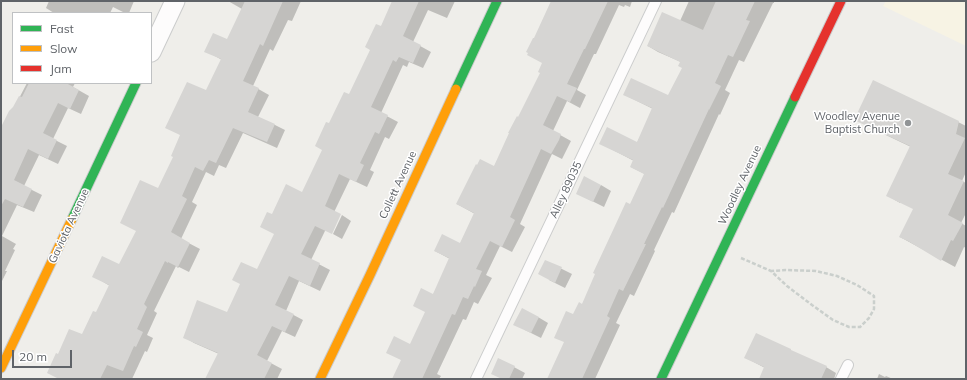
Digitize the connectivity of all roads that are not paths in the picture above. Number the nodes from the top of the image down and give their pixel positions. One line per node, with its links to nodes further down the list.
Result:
1 (175, 1): 5 (street)
2 (497, 1): 9 (street, Collett Avenue)
3 (656, 1): 10 (lane, Alley 89035)
4 (841, 1): 11 (street, Woodley Avenue)
5 (152, 50)
6 (136, 84): 8 (street, Gaviota Avenue)
7 (848, 365): 12 (lane)
8 (1, 368)
9 (320, 379)
10 (476, 379)
11 (661, 379)
12 (841, 379)

